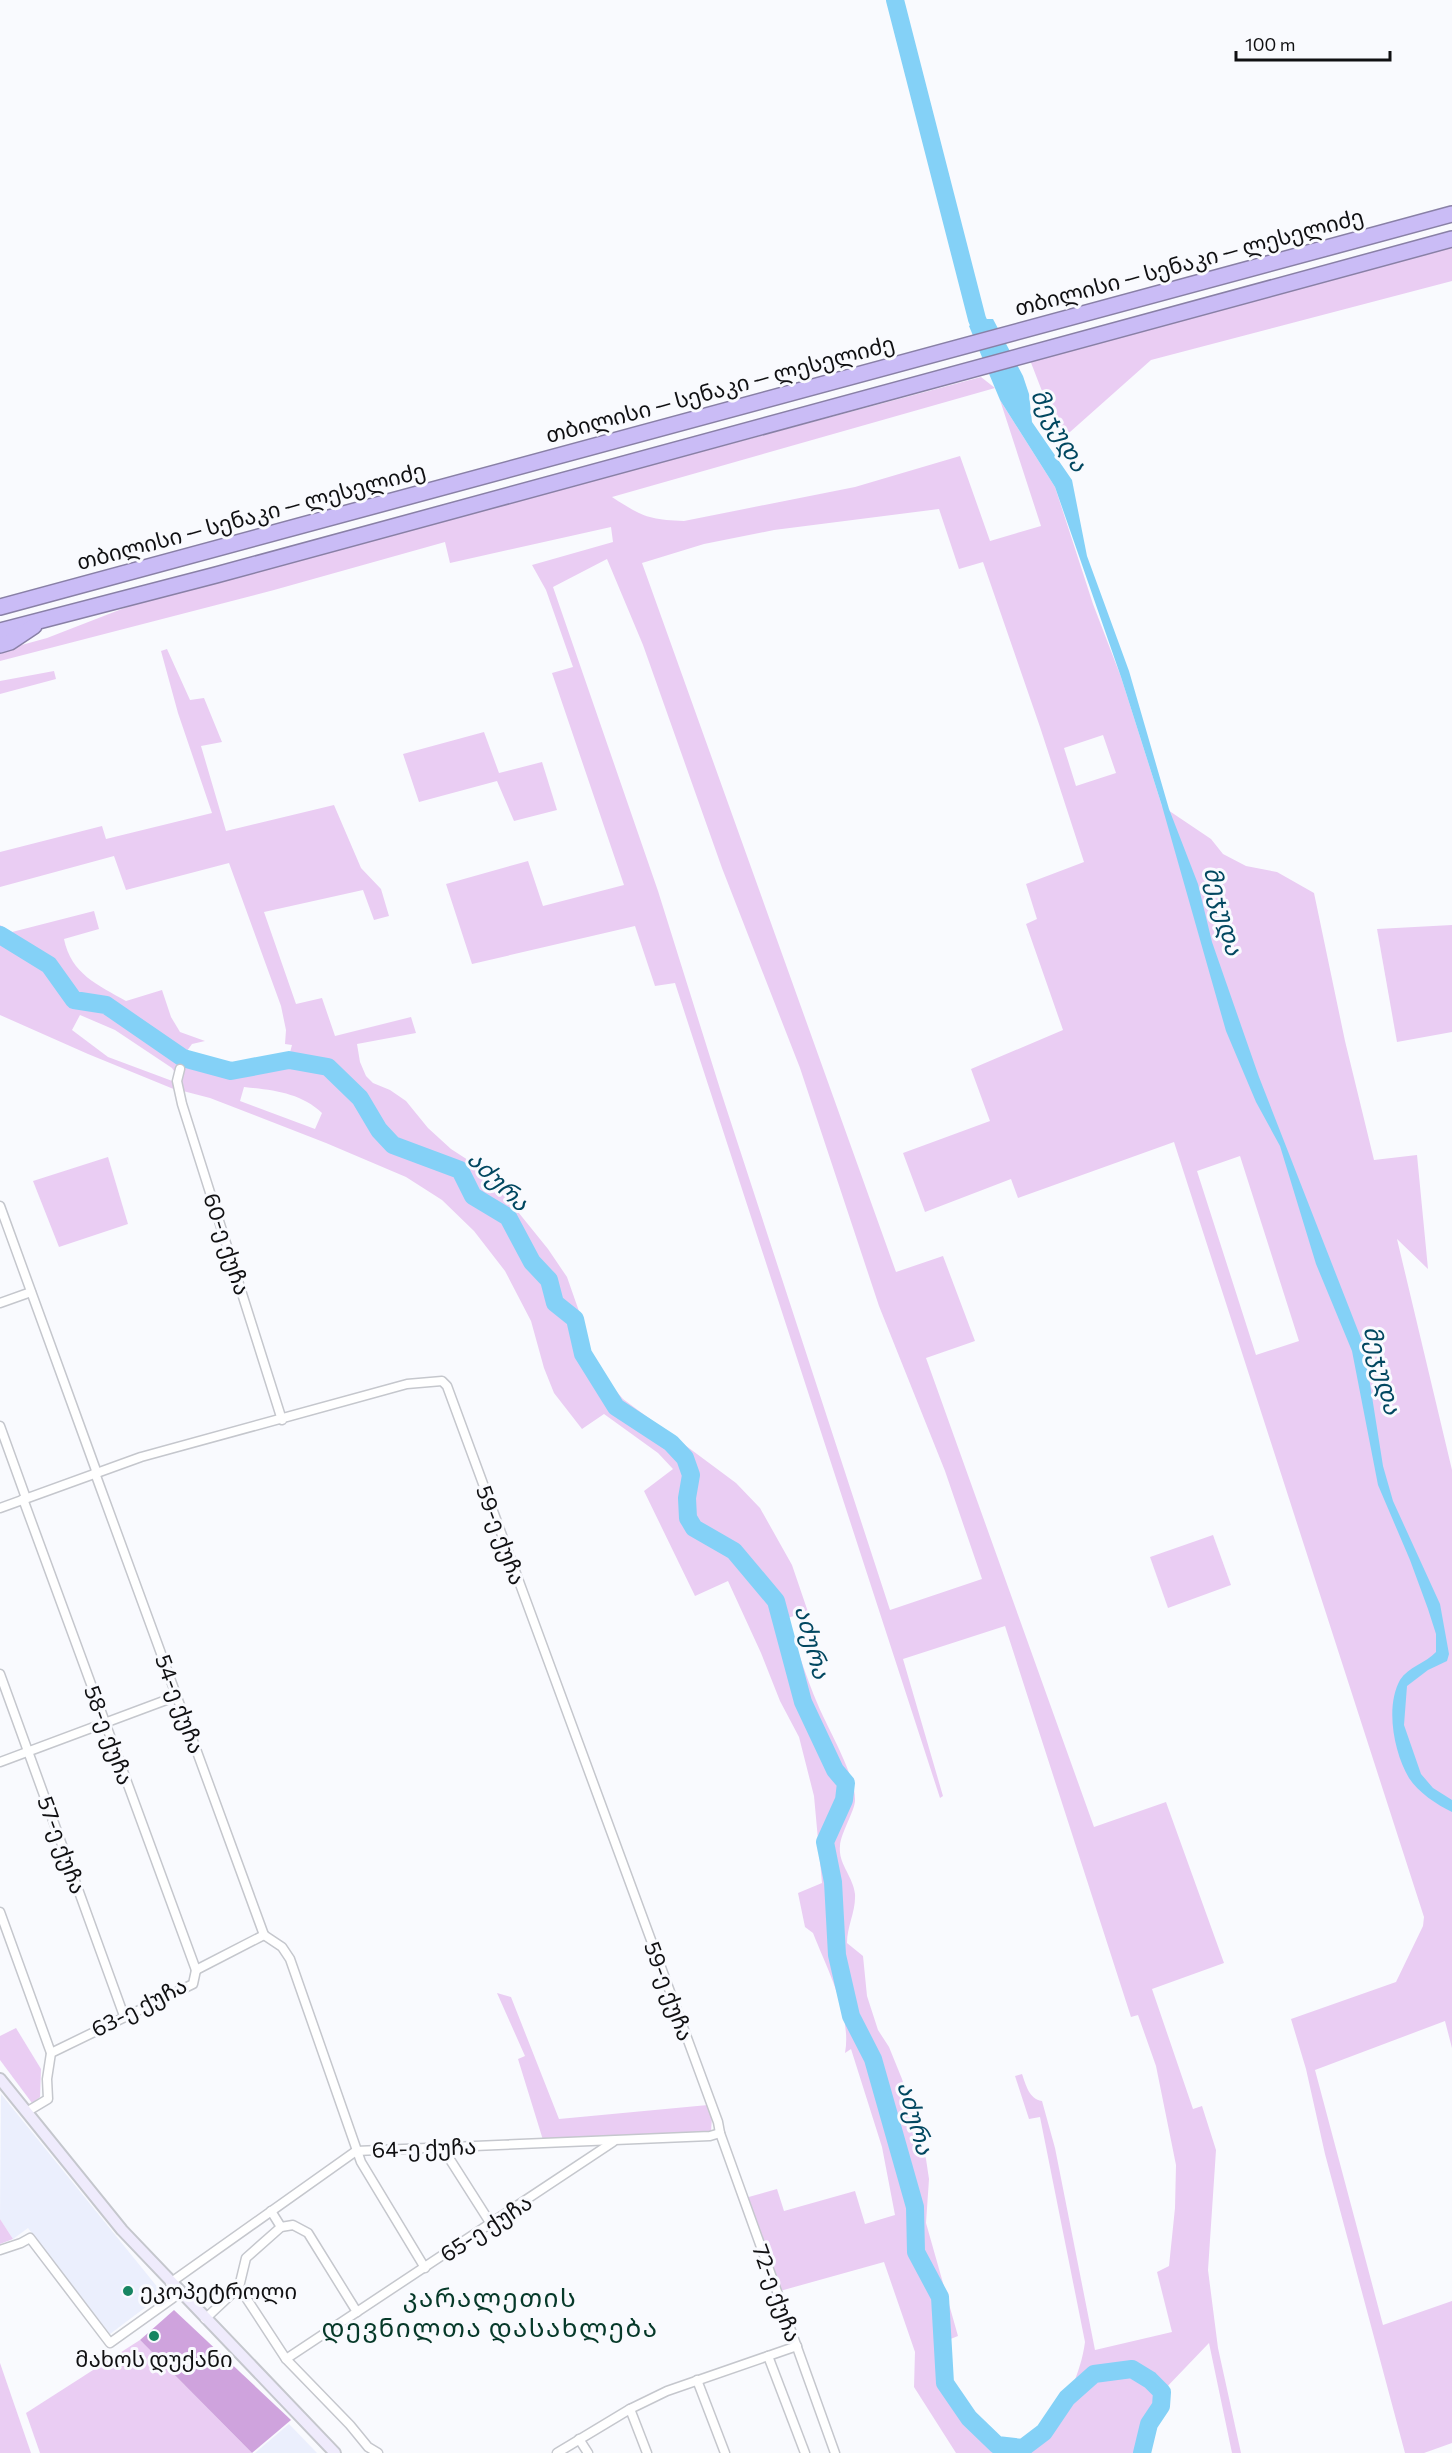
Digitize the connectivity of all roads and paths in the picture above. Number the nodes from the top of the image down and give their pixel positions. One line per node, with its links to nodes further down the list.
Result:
1 (1452, 214): 3 (highway, თბილისი — სენაკი — ლესელიძე)
2 (1452, 239): 4 (highway, თბილისი — სენაკი — ლესელიძე)
3 (0, 607)
4 (43, 619): 5 (highway, თბილისი — სენაკი — ლესელიძე); 6 (highway)
5 (0, 631)
6 (0, 645)
7 (180, 1068): 11 (street, 60-ე ქუჩა)
8 (0, 1206): 9 (street, 54-ე ქუჩა)
9 (31, 1292): 10 (street); 13 (street, 54-ე ქუჩა)
10 (0, 1303)
11 (282, 1420): 13 (street, 59-ე ქუჩა); 28 (street, 59-ე ქუჩა)
12 (0, 1426): 14 (street, 58-ე ქუჩა)
13 (96, 1473): 14 (street, 59-ე ქუჩა); 17 (street, 54-ე ქუჩა)
14 (25, 1499): 15 (street, 59-ე ქუჩა); 18 (street, 58-ე ქუჩა)
15 (0, 1508)
16 (0, 1674): 19 (street, 57-ე ქუჩა)
17 (177, 1696): 18 (street); 22 (street, 54-ე ქუჩა)
18 (105, 1723): 19 (street); 23 (street, 58-ე ქუჩა)
19 (28, 1752): 20 (street); 24 (street, 57-ე ქუჩა)
20 (0, 1762)
21 (0, 1912): 25 (street)
22 (264, 1935): 23 (street, 63-ე ქუჩა); 32 (street)
23 (196, 1970): 24 (street, 63-ე ქუჩა)
24 (124, 2016): 25 (street, 63-ე ქუჩა)
25 (51, 2053): 27 (street)
26 (0, 2079): 27 (main road)
27 (28, 2111): 38 (main road)
28 (718, 2122): 29 (street, 72-ე ქუჩა)
29 (720, 2133): 30 (street, 64-ე ქუჩა); 43 (street, 72-ე ქუჩა)
30 (614, 2141): 31 (street, 64-ე ქუჩა); 34 (street, 65-ე ქუჩა)
31 (442, 2147): 32 (street, 64-ე ქუჩა); 34 (street)
32 (356, 2151): 33 (street, 64-ე ქუჩა); 37 (street)
33 (271, 2211): 35 (street); 38 (street, 64-ე ქუჩა)
34 (491, 2224): 37 (street, 65-ე ქუჩა)
35 (281, 2227): 39 (street); 41 (street)
36 (0, 2250): 40 (street)
37 (426, 2268): 41 (street, 65-ე ქუჩა)
38 (170, 2283): 40 (main road)
39 (239, 2287): 42 (street); 45 (street)
40 (180, 2293): 42 (main road)
41 (357, 2312): 45 (street, 65-ე ქუჩა)
42 (206, 2319): 50 (main road)
43 (796, 2346): 44 (street); 57 (street, 72-ე ქუჩა)
44 (768, 2356): 46 (street); 56 (street)
45 (286, 2359): 49 (street)
46 (697, 2380): 47 (street); 55 (street)
47 (630, 2409): 48 (street); 54 (street)
48 (579, 2439): 52 (street); 53 (street)
49 (365, 2450): 51 (street)
50 (335, 2453)
51 (378, 2453)
52 (557, 2453)
53 (588, 2453)
54 (647, 2453)
55 (725, 2453)
56 (805, 2453)
57 (835, 2453)

